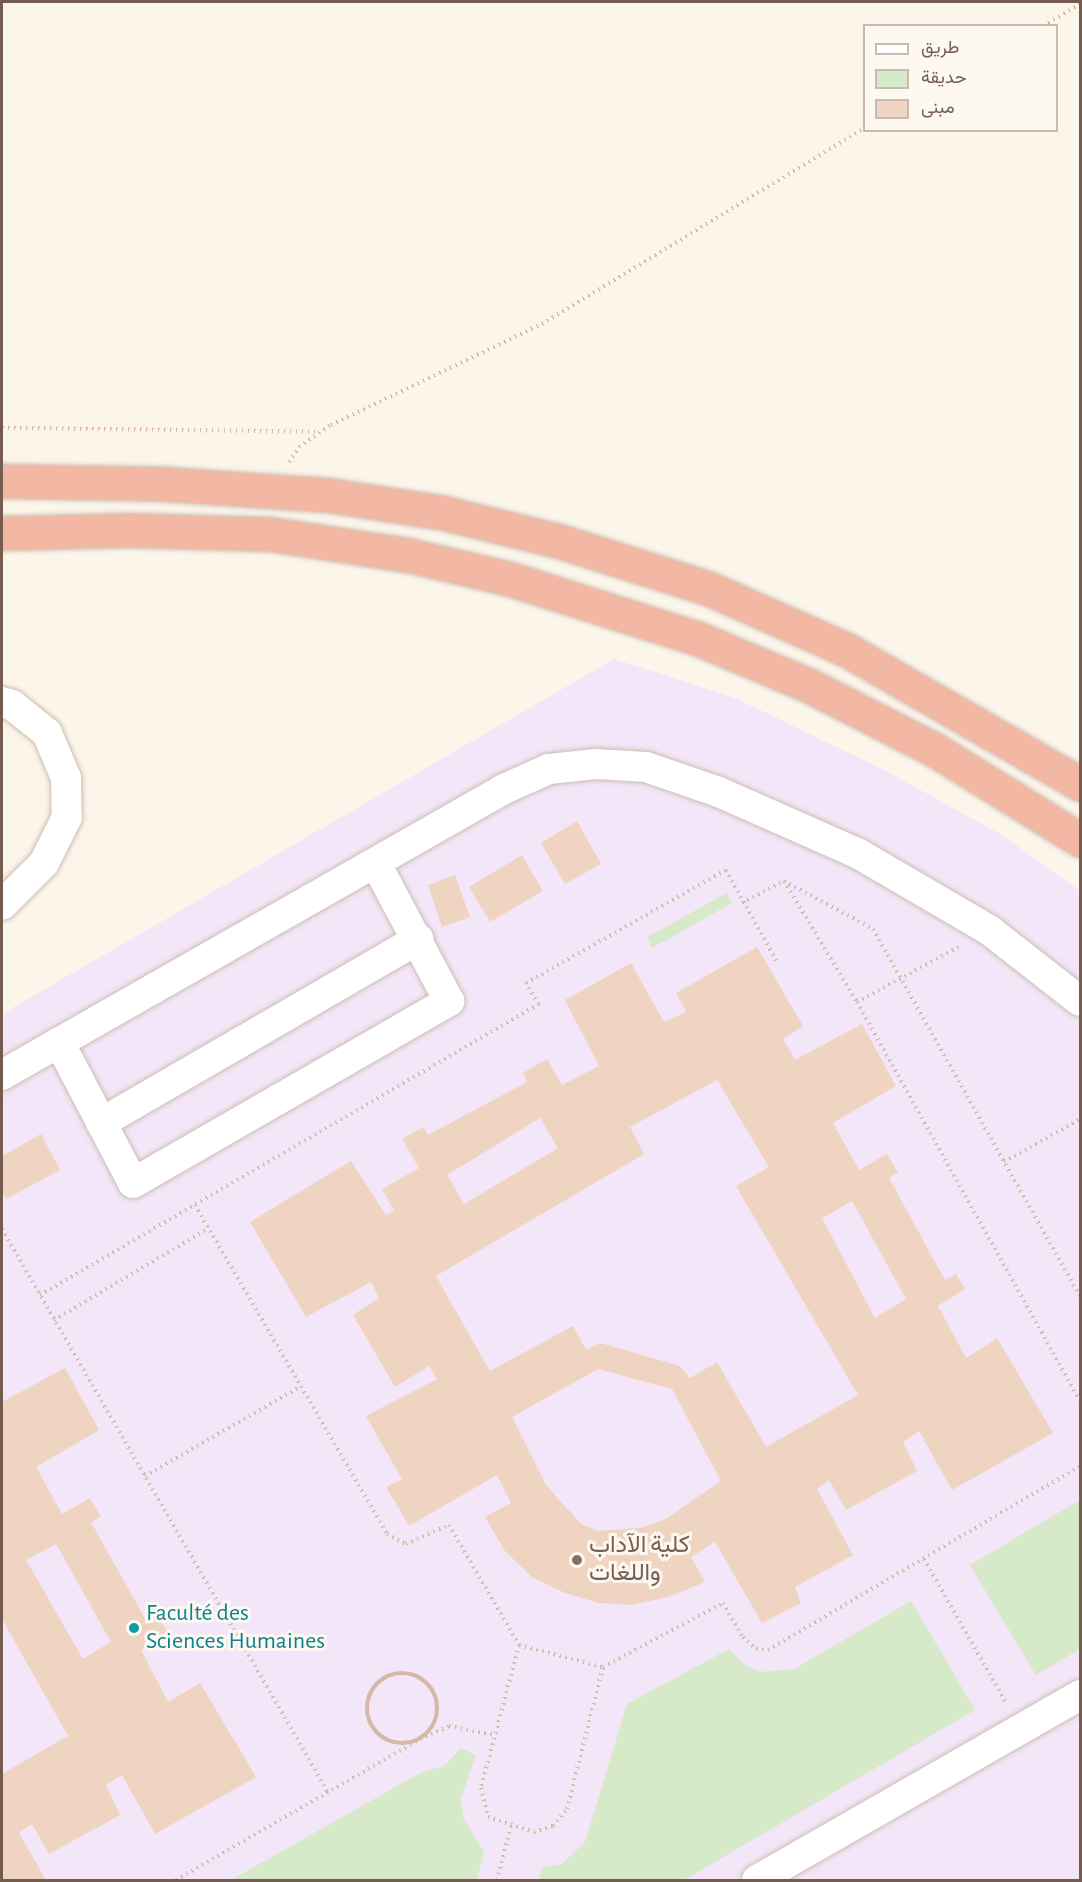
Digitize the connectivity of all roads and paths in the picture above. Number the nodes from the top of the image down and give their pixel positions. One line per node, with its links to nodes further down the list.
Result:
1 (1080, 4): 2 (path)
2 (1046, 24)
3 (863, 129): 5 (path)
4 (2, 428): 5 (path)
5 (320, 432): 7 (path)
6 (2, 482): 7 (highway)
7 (278, 492): 10 (highway)
8 (2, 532): 11 (highway)
9 (2, 702): 15 (lane)
10 (1080, 784)
11 (1080, 840)
12 (375, 862): 16 (lane); 17 (lane); 22 (lane)
13 (784, 881): 14 (path); 19 (path); 21 (path)
14 (742, 903): 18 (path); 27 (path)
15 (2, 905)
16 (989, 930): 19 (path); 20 (lane)
17 (418, 939): 25 (lane); 25 (lane)
18 (777, 962)
19 (901, 979): 21 (path); 26 (path)
20 (1080, 1001)
21 (857, 1002): 34 (path)
22 (59, 1042): 23 (lane); 25 (lane)
23 (2, 1075)
24 (1080, 1119): 26 (path)
25 (101, 1123)
26 (1004, 1162): 31 (path)
27 (195, 1205): 29 (path); 30 (path)
28 (2, 1228): 30 (path)
29 (209, 1228): 32 (path); 33 (path)
30 (40, 1295): 32 (path)
31 (1080, 1296)
32 (54, 1320): 36 (path)
33 (301, 1387): 36 (path); 38 (path)
34 (1080, 1401)
35 (1080, 1467): 37 (path)
36 (145, 1476): 44 (path)
37 (924, 1559): 39 (path); 41 (path)
38 (519, 1645): 39 (path); 42 (path)
39 (603, 1667): 45 (path)
40 (1080, 1695): 41 (lane)
41 (1022, 1729): 48 (lane)
42 (495, 1735): 43 (path); 45 (path)
43 (420, 1739): 43 (path); 44 (path)
44 (329, 1794): 46 (path)
45 (511, 1825): 47 (path)
46 (176, 1881)
47 (497, 1881)
48 (757, 1881)

